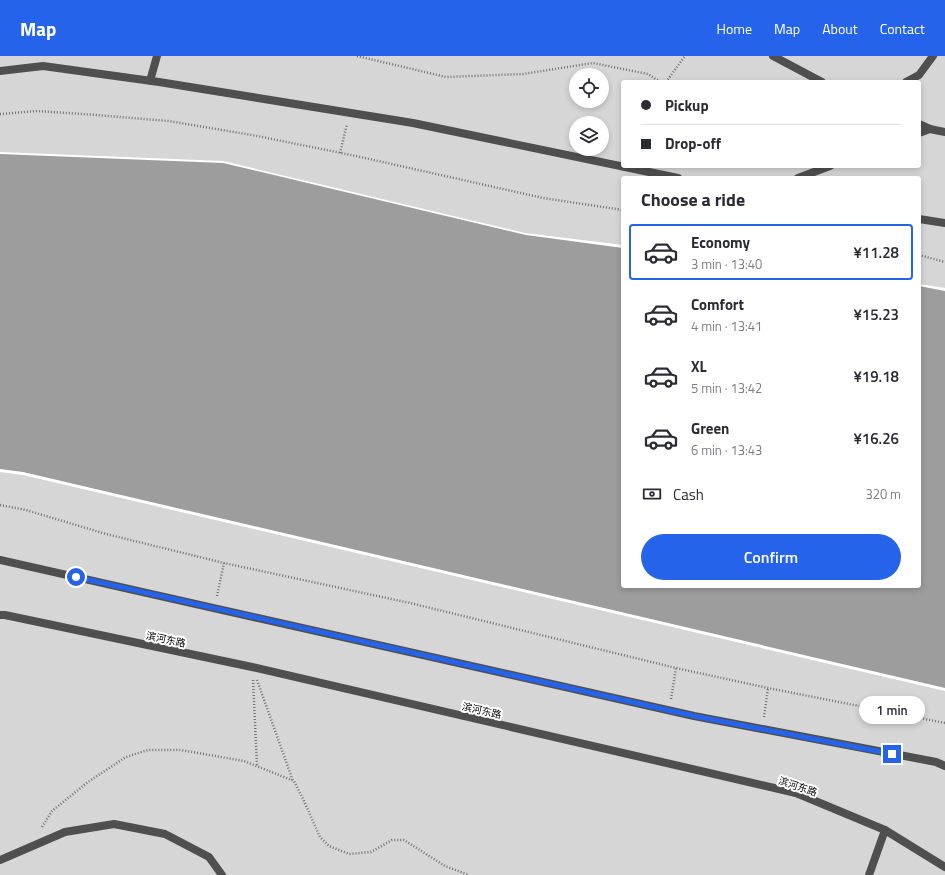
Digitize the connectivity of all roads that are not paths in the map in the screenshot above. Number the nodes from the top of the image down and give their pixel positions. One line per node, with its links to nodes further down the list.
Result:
1 (157, 56): 5 (street)
2 (773, 56): 6 (street)
3 (933, 56): 7 (street)
4 (0, 71): 5 (street)
5 (150, 80): 12 (street)
6 (818, 80)
7 (909, 80)
8 (921, 125): 9 (street)
9 (930, 129): 10 (street); 11 (street)
10 (921, 132)
11 (945, 132)
12 (621, 166)
13 (630, 168): 15 (street)
14 (825, 168): 16 (street)
15 (668, 176)
16 (803, 176)
17 (921, 219): 18 (street)
18 (945, 223)
19 (0, 560): 21 (street)
20 (0, 615): 22 (street, 滨河东路)
21 (945, 766)
22 (885, 830): 24 (street, 滨河东路); 26 (street)
23 (0, 860): 25 (street)
24 (945, 867)
25 (222, 875)
26 (869, 875)

